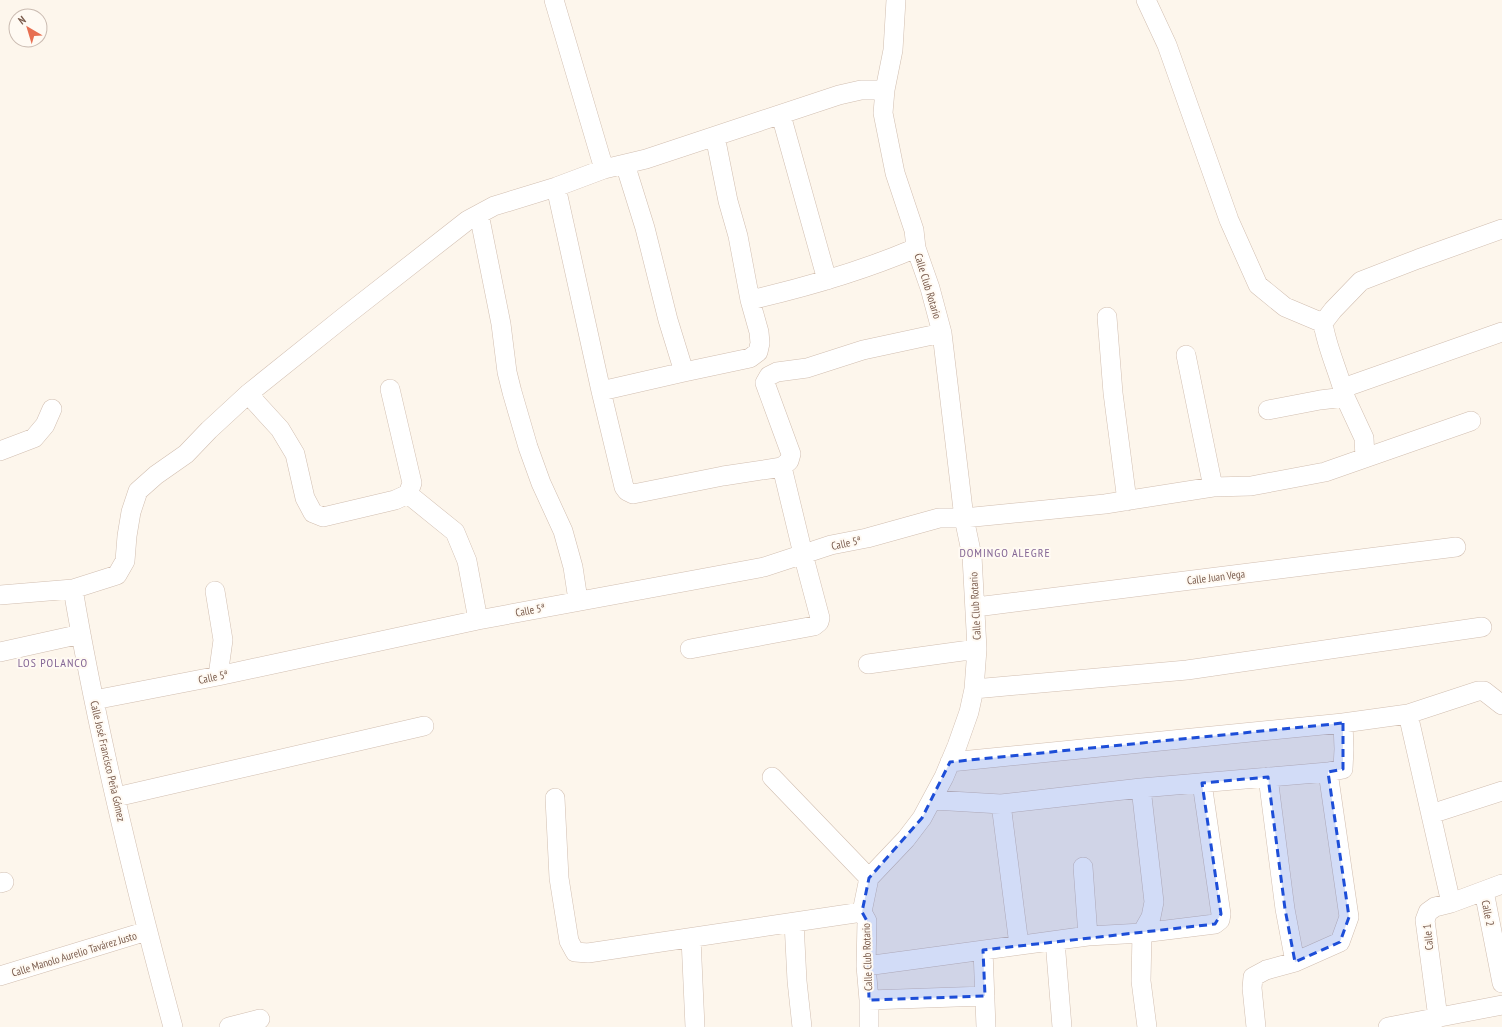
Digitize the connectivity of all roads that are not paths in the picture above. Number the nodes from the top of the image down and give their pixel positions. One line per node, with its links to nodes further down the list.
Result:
1 (554, 0): 8 (street)
2 (896, 0): 4 (street, Calle Club Rotario)
3 (1146, 0): 16 (street)
4 (885, 90): 5 (street); 12 (street, Calle Club Rotario)
5 (781, 115): 6 (street); 13 (street)
6 (715, 136): 7 (street); 14 (street)
7 (625, 164): 8 (street); 21 (street)
8 (604, 169): 9 (street)
9 (556, 187): 10 (street); 24 (street)
10 (479, 214): 26 (street); 42 (street)
11 (1502, 229): 16 (street)
12 (916, 248): 13 (street); 18 (street, Calle Club Rotario)
13 (827, 280): 14 (street)
14 (750, 300): 19 (street)
15 (1107, 317): 35 (street)
16 (1323, 323): 25 (street)
17 (1502, 332): 25 (street)
18 (942, 333): 22 (street); 36 (street, Calle Club Rotario)
19 (758, 352): 21 (street); 22 (street)
20 (1186, 355): 33 (street)
21 (684, 372): 24 (street)
22 (770, 376): 32 (street)
23 (390, 389): 34 (street)
24 (601, 391): 32 (street)
25 (1344, 393): 28 (street); 31 (street)
26 (248, 394): 34 (street); 39 (street)
27 (52, 409): 30 (street)
28 (1268, 410)
29 (1471, 421): 31 (street, Calle 5ª)
30 (0, 451)
31 (1365, 458): 33 (street, Calle 5ª)
32 (782, 467): 38 (street)
33 (1213, 487): 35 (street, Calle 5ª)
34 (408, 494): 44 (street)
35 (1127, 501): 36 (street, Calle 5ª)
36 (964, 518): 38 (street, Calle 5ª); 43 (street, Calle Club Rotario)
37 (1456, 547): 43 (street, Calle Juan Vega)
38 (803, 554): 42 (street, Calle 5ª); 47 (street)
39 (73, 589): 41 (street); 46 (street, Calle José Francisco Peña Gómez)
40 (215, 591): 51 (street)
41 (0, 595)
42 (578, 600): 44 (street, Calle 5ª)
43 (976, 607): 48 (street, Calle Club Rotario)
44 (478, 620): 51 (street, Calle 5ª)
45 (1482, 626): 52 (street)
46 (81, 634): 49 (street); 53 (street, Calle José Francisco Peña Gómez)
47 (690, 649)
48 (977, 649): 50 (street); 52 (street, Calle Club Rotario)
49 (0, 652)
50 (868, 664)
51 (218, 676): 53 (street, Calle 5ª)
52 (974, 689): 58 (street, Calle Club Rotario)
53 (94, 700): 65 (street, Calle José Francisco Peña Gómez)
54 (1502, 704): 55 (street)
55 (1408, 714): 56 (street); 69 (street)
56 (1343, 723): 58 (street); 59 (street)
57 (424, 726): 65 (street)
58 (950, 762): 67 (street, Calle Club Rotario)
59 (1328, 772): 61 (street); 84 (street)
60 (772, 777): 71 (street)
61 (1268, 777): 62 (street); 84 (street)
62 (1202, 783): 63 (street); 78 (street)
63 (1141, 788): 68 (street); 78 (street)
64 (1502, 791): 69 (street)
65 (116, 797): 77 (street, Calle José Francisco Peña Gómez)
66 (555, 798): 80 (street)
67 (933, 800): 68 (street); 71 (street, Calle Club Rotario)
68 (1001, 804): 82 (street)
69 (1431, 814): 74 (street)
70 (1083, 867): 79 (street)
71 (869, 878): 75 (street, Calle Club Rotario)
72 (1502, 884): 73 (street, Calle 1)
73 (1484, 890): 74 (street, Calle 1); 87 (street, Calle 2)
74 (1451, 903): 91 (street, Calle 1)
75 (862, 912): 76 (street); 85 (street, Calle Club Rotario)
76 (794, 922): 80 (street); 96 (street)
77 (147, 931): 86 (street, Calle Manolo Aurelio Tavárez Justo); 93 (street, Calle José Francisco Peña Gómez)
78 (1142, 932): 79 (street); 100 (street)
79 (1088, 936): 81 (street)
80 (691, 938): 95 (street)
81 (1055, 941): 82 (street); 99 (street)
82 (1019, 945): 83 (street)
83 (983, 950): 85 (street); 88 (street)
84 (1295, 962): 101 (street)
85 (866, 966): 89 (street, Calle Club Rotario)
86 (0, 976)
87 (1502, 983)
88 (985, 996): 89 (street); 98 (street)
89 (869, 1000): 97 (street, Calle Club Rotario)
90 (1502, 1005): 91 (street)
91 (1438, 1018): 102 (street)
92 (260, 1019): 94 (street)
93 (173, 1027)
94 (229, 1027)
95 (695, 1027)
96 (802, 1027)
97 (869, 1027)
98 (986, 1027)
99 (1062, 1027)
100 (1147, 1027)
101 (1256, 1027)
102 (1388, 1027)

